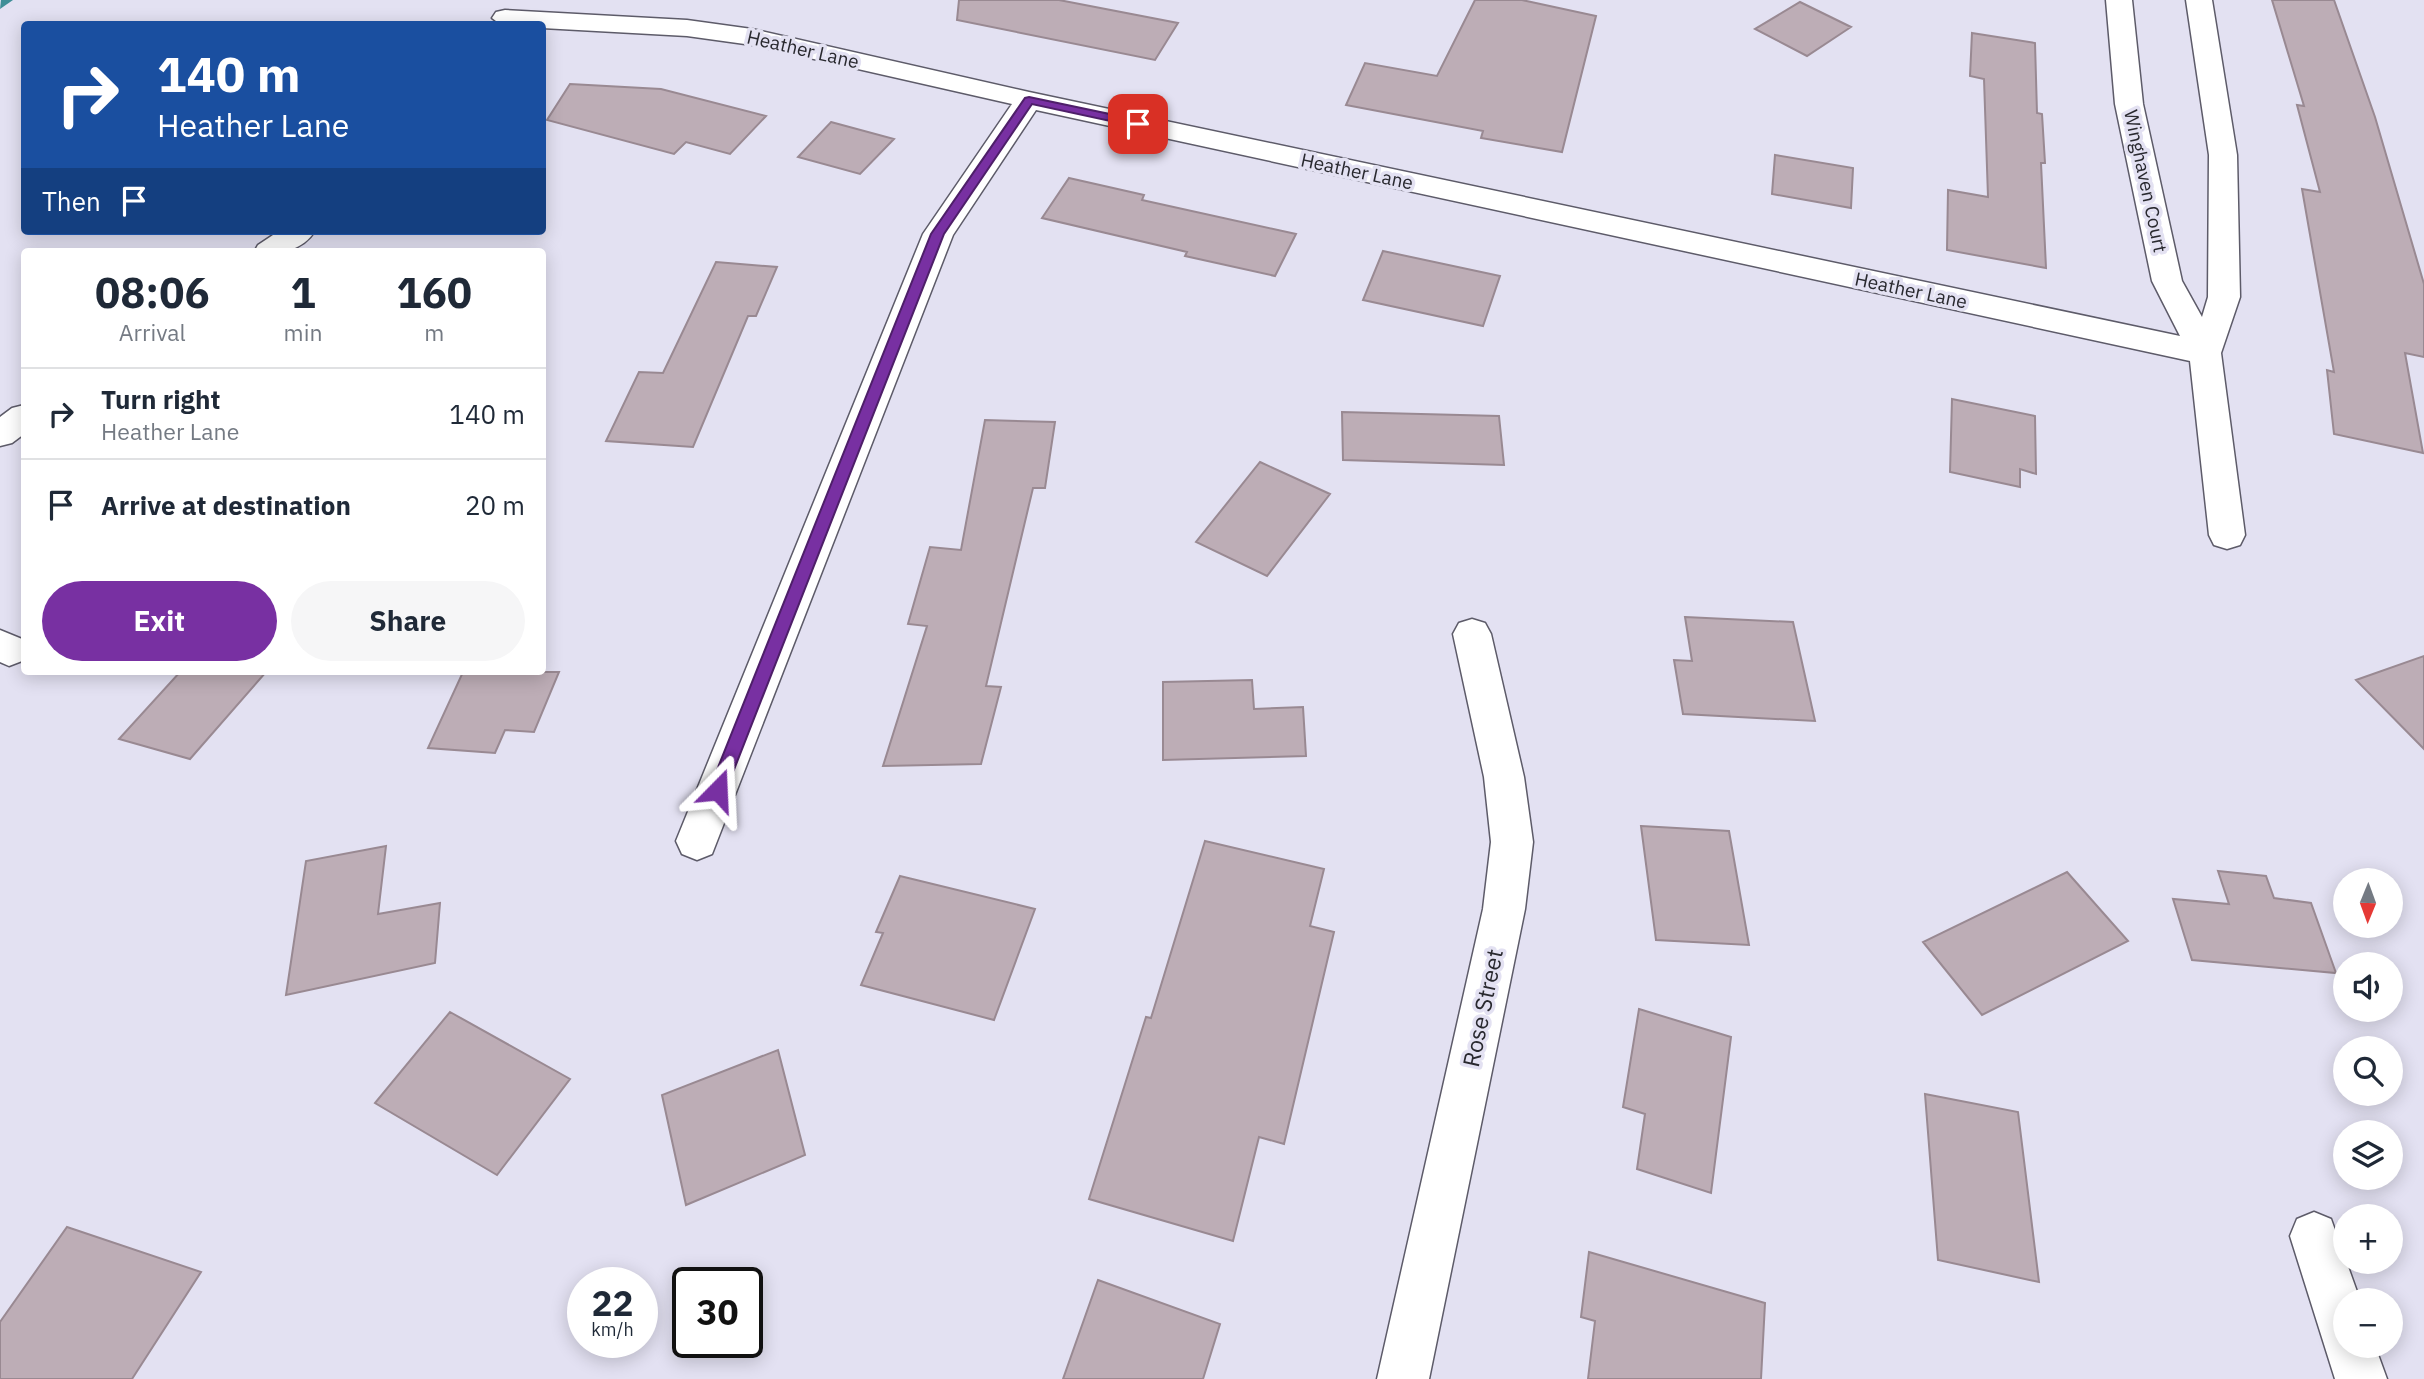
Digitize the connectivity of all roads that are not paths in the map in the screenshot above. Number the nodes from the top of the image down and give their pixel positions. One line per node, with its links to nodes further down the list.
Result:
1 (2119, 0): 7 (street, Winghaven Court)
2 (2199, 0): 7 (street, Winghaven Court)
3 (508, 14): 4 (street, Heather Lane)
4 (1029, 100): 7 (street, Heather Lane); 12 (street)
5 (294, 235): 6 (street)
6 (275, 248)
7 (2205, 353): 10 (street, Winghaven Court)
8 (21, 419): 9 (street)
9 (0, 434)
10 (2227, 535)
11 (1472, 634): 16 (street, Rose Street)
12 (698, 841)
13 (2314, 1236): 14 (street)
14 (2333, 1293)
15 (2354, 1358): 17 (street)
16 (1404, 1379)
17 (2361, 1379)

